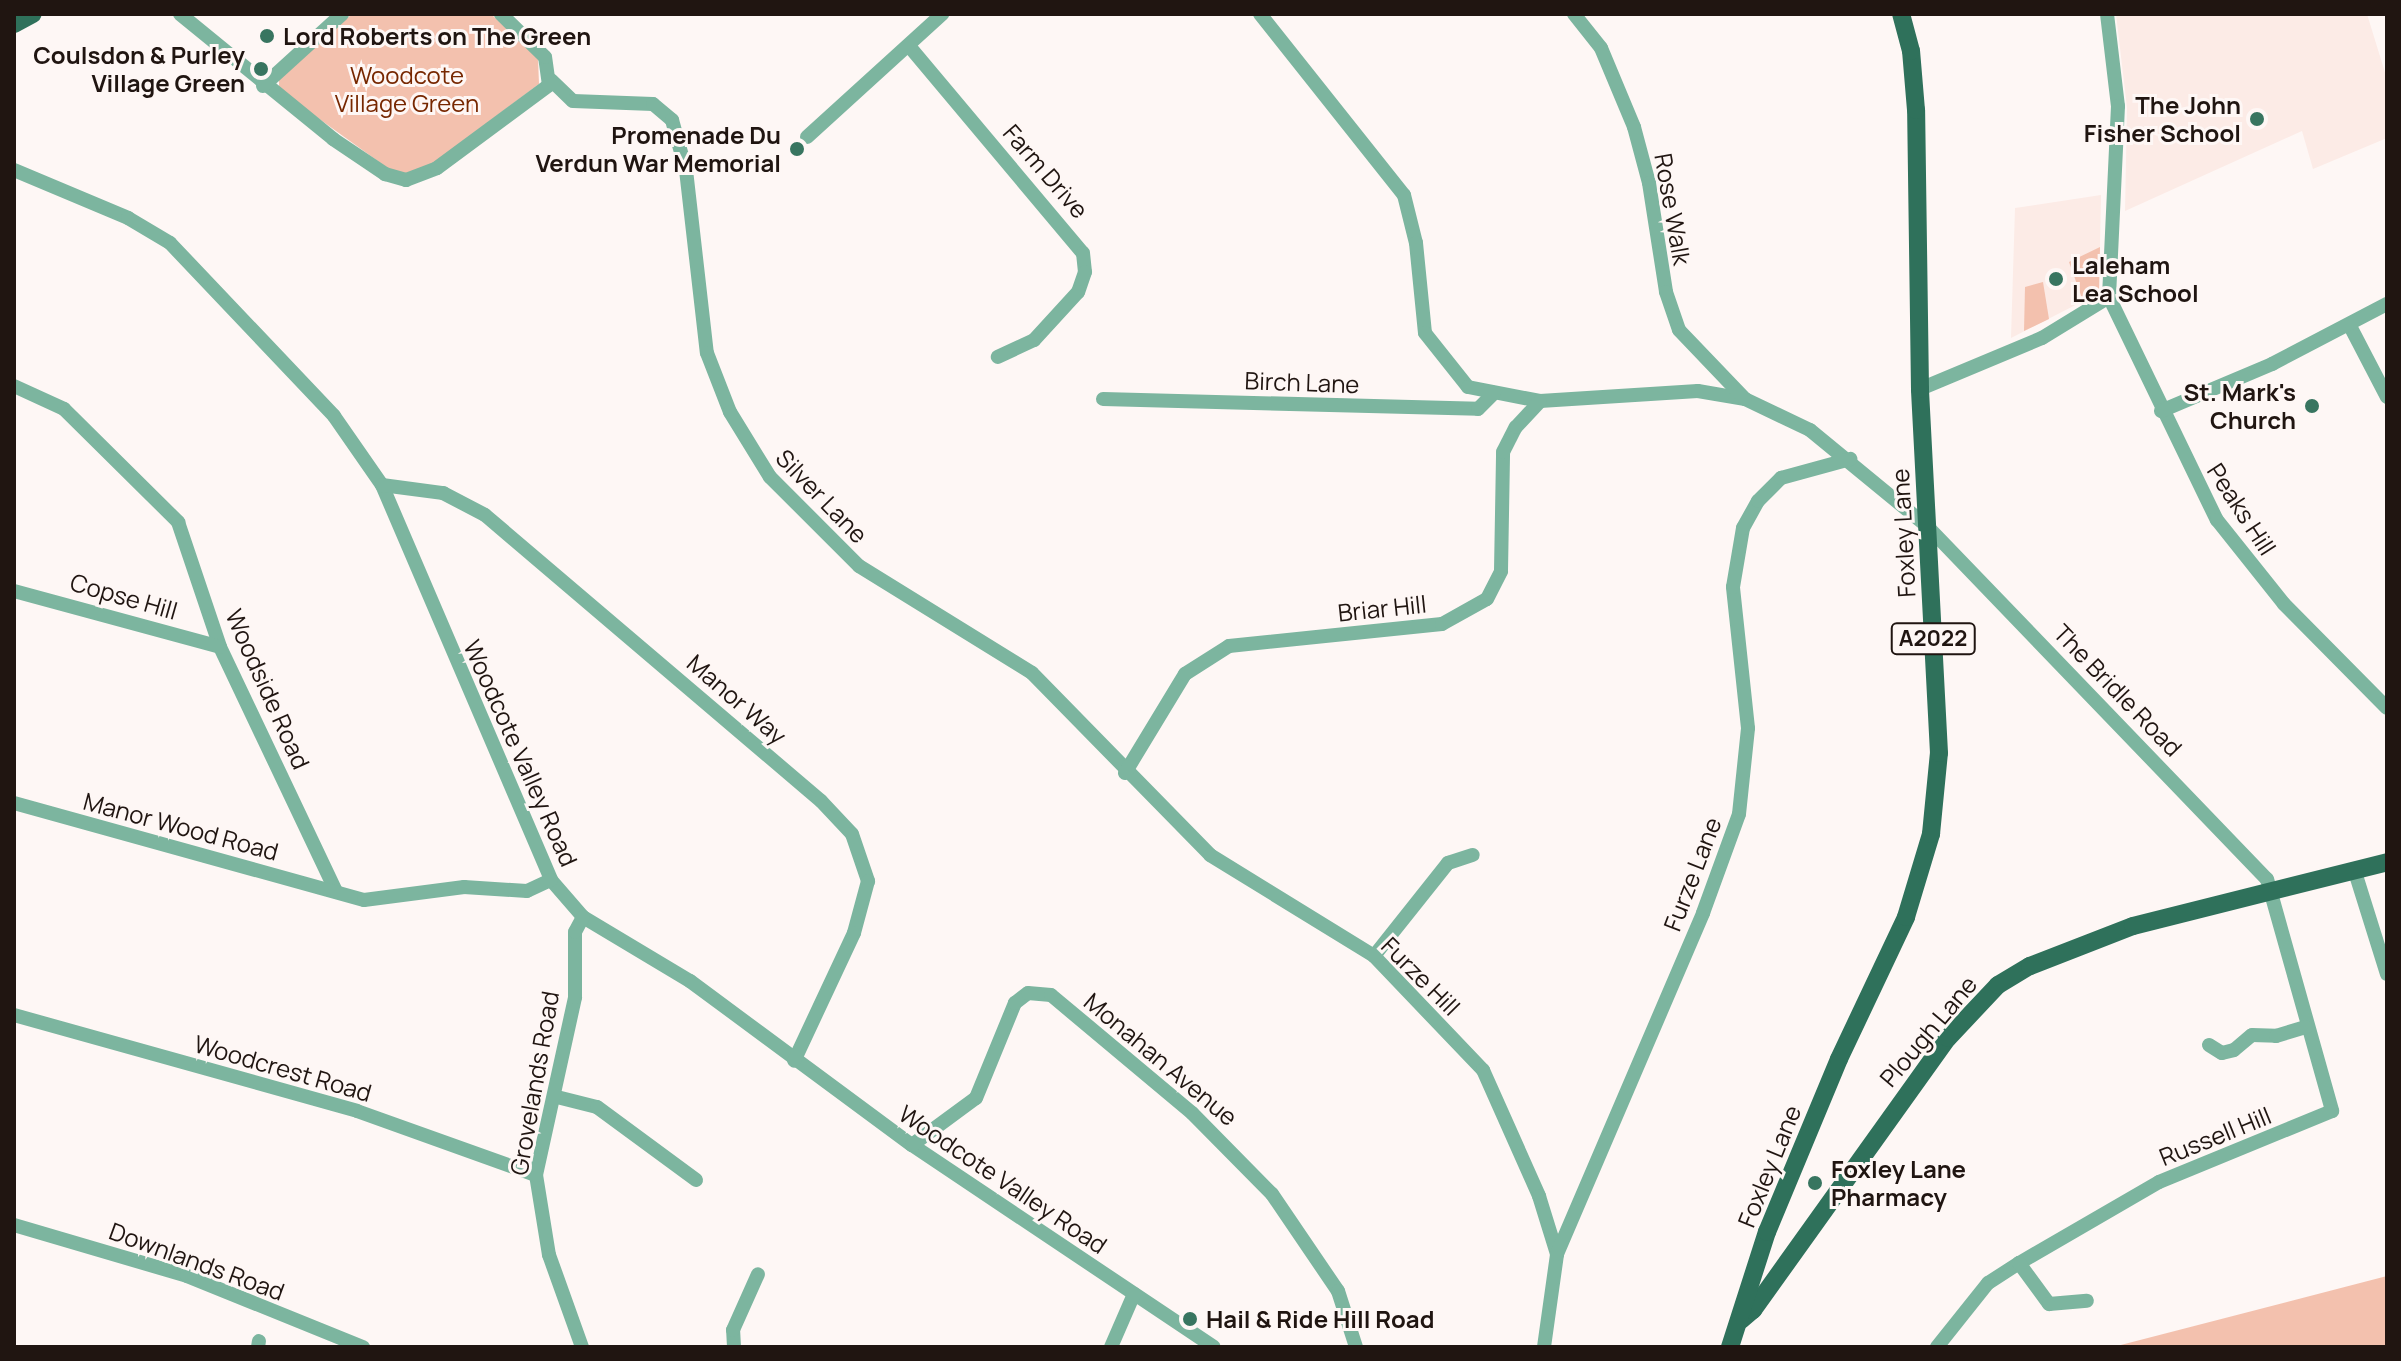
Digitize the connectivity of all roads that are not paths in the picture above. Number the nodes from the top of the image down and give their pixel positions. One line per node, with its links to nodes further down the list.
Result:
1 (33, 14): 10 (main road)
2 (180, 14): 13 (street)
3 (342, 14): 13 (street)
4 (501, 14): 12 (street)
5 (942, 14): 11 (street)
6 (1260, 14): 22 (street)
7 (1574, 14): 25 (street, Rose Walk)
8 (1901, 14): 21 (main road, Foxley Lane / A2022)
9 (2107, 14): 16 (street, Peaks Hill)
10 (14, 24)
11 (909, 46): 14 (street); 19 (street, Farm Drive)
12 (551, 80): 13 (street); 34 (street, Silver Lane)
13 (263, 86)
14 (807, 137)
15 (14, 170): 29 (street, Woodcote Valley Road)
16 (2109, 297): 21 (street); 27 (street, Peaks Hill)
17 (2387, 304): 18 (street)
18 (2350, 326): 23 (street); 27 (street)
19 (998, 357)
20 (14, 386): 32 (street, Woodside Road)
21 (1920, 389): 30 (main road, Foxley Lane / A2022)
22 (1494, 393): 24 (street, Birch Lane); 26 (street)
23 (2387, 397)
24 (1103, 399)
25 (1745, 399): 26 (street); 28 (street, The Bridle Road)
26 (1540, 401): 34 (street, Briar Hill)
27 (2161, 411): 33 (street, Peaks Hill)
28 (1850, 459): 30 (street, The Bridle Road); 54 (street, Furze Lane)
29 (382, 485): 39 (street, Woodcote Valley Road); 48 (street, Manor Way)
30 (1927, 526): 40 (street, The Bridle Road); 59 (main road, Foxley Lane / A2022)
31 (14, 591): 32 (street, Copse Hill)
32 (220, 647): 41 (street, Woodside Road)
33 (2387, 708)
34 (1125, 773): 43 (street, Furze Hill)
35 (14, 803): 41 (street, Manor Wood Road)
36 (1473, 855): 43 (street)
37 (2387, 862): 38 (main road, Plough Lane)
38 (2355, 872): 40 (main road, Plough Lane); 44 (street)
39 (551, 880): 41 (street, Manor Wood Road); 42 (street, Woodcote Valley Road)
40 (2270, 890): 46 (street, Russell Hill); 59 (main road, Plough Lane)
41 (336, 891)
42 (583, 917): 48 (street, Woodcote Valley Road); 49 (street, Grovelands Road)
43 (1374, 956): 54 (street, Furze Hill)
44 (2387, 974)
45 (14, 1015): 51 (street, Woodcrest Road)
46 (2306, 1027): 47 (street); 55 (street, Russell Hill)
47 (2209, 1045)
48 (794, 1061): 50 (street, Woodcote Valley Road)
49 (557, 1097): 51 (street, Grovelands Road); 52 (street)
50 (912, 1145): 57 (street, Woodcote Valley Road); 65 (street, Monahan Avenue)
51 (536, 1175): 61 (street, Grovelands Road)
52 (696, 1180)
53 (14, 1225): 60 (street, Downlands Road)
54 (1557, 1254): 66 (street, Furze Lane)
55 (2019, 1263): 58 (street); 68 (street, Russell Hill)
56 (758, 1274): 62 (street)
57 (1134, 1294): 63 (street); 64 (street, Woodcote Valley Road)
58 (2087, 1301)
59 (1739, 1322): 67 (main road, Foxley Lane / A2022)
60 (363, 1347)
61 (582, 1347)
62 (734, 1347)
63 (1111, 1347)
64 (1214, 1347)
65 (1356, 1347)
66 (1544, 1347)
67 (1730, 1347)
68 (1937, 1347)

